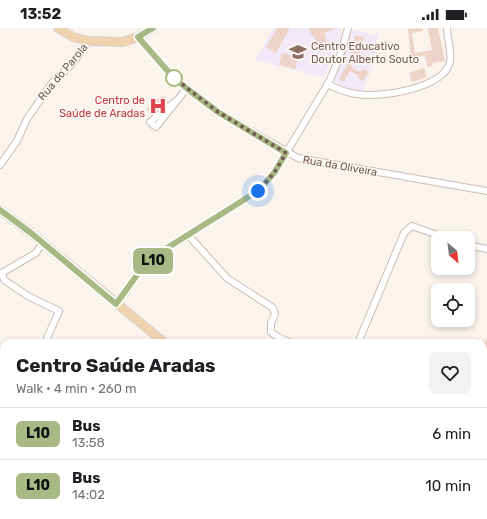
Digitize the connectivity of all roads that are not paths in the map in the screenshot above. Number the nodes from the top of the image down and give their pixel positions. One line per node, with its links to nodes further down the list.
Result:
1 (58, 28): 6 (main road)
2 (153, 28): 5 (main road)
3 (348, 28): 7 (street)
4 (447, 28): 7 (street)
5 (138, 37): 6 (main road); 8 (street, Rua da Oliveira)
6 (89, 41): 11 (street, Rua do Parola)
7 (327, 84): 10 (street)
8 (186, 88): 9 (street); 10 (street, Rua da Oliveira)
9 (177, 100): 9 (street)
10 (286, 153): 12 (street, Rua da Oliveira); 15 (street)
11 (0, 165)
12 (487, 191)
13 (0, 210): 16 (main road)
14 (431, 233): 24 (street)
15 (189, 236): 20 (street); 23 (street)
16 (43, 242): 19 (street); 20 (main road)
17 (475, 246): 18 (street)
18 (487, 249)
19 (1, 273): 21 (street)
20 (116, 304): 22 (main road)
21 (47, 339)
22 (160, 339)
23 (282, 339)
24 (360, 339)

